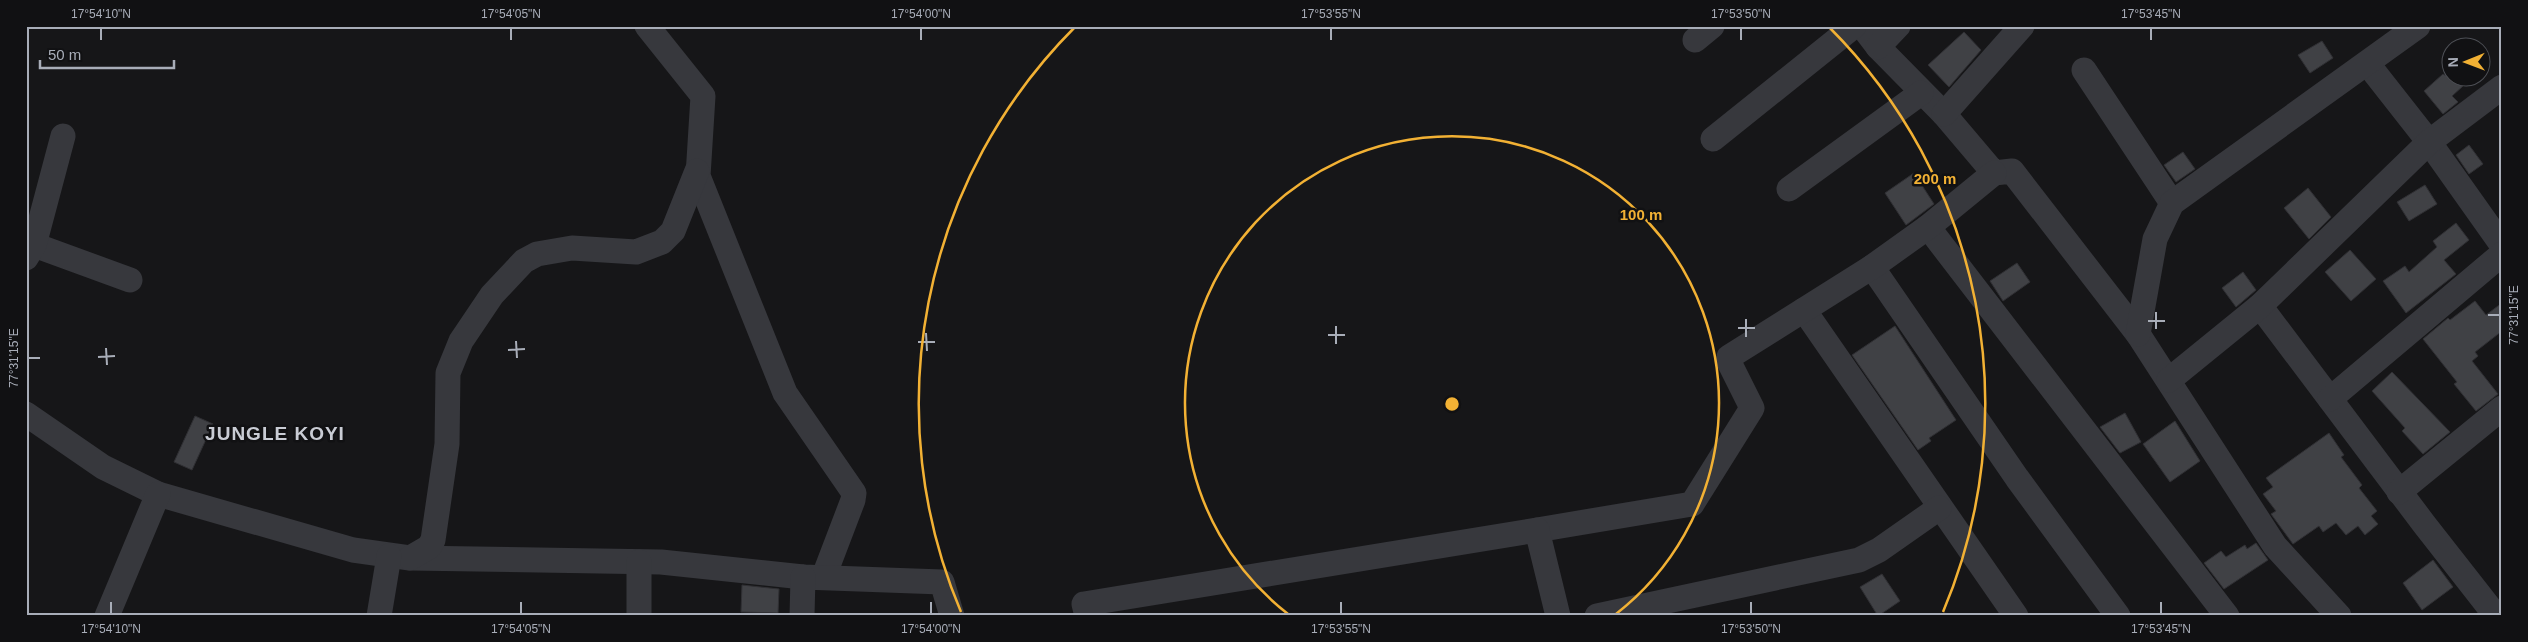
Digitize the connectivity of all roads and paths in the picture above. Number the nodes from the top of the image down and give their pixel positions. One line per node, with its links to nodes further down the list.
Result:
1 (647, 26): 16 (street)
2 (1854, 26): 14 (street)
3 (1862, 26): 7 (street)
4 (1898, 26): 7 (street)
5 (2022, 26): 12 (street)
6 (2418, 26): 8 (street)
7 (1878, 47): 11 (street)
8 (2366, 63): 15 (street); 19 (street)
9 (2084, 70): 19 (street)
10 (2502, 87): 15 (street)
11 (1921, 93): 12 (street); 18 (street)
12 (1944, 114): 17 (street)
13 (63, 136): 22 (street)
14 (1713, 139)
15 (2429, 142): 21 (street); 26 (street)
16 (697, 171): 37 (street); 39 (street)
17 (1994, 173): 20 (street); 28 (street)
18 (1788, 189)
19 (2172, 203): 28 (street)
20 (1928, 227): 24 (street); 50 (street)
21 (2502, 245)
22 (29, 248): 25 (street)
23 (2502, 254): 30 (street)
24 (1872, 267): 27 (street); 49 (street)
25 (130, 280)
26 (2260, 306): 29 (street); 30 (street)
27 (1804, 310): 35 (street); 36 (street)
28 (2138, 334): 29 (street)
29 (2169, 380): 51 (street)
30 (2330, 399): 33 (street)
31 (2502, 408): 33 (street)
32 (26, 414): 34 (street)
33 (2399, 492): 52 (street)
34 (158, 494): 37 (street); 40 (street)
35 (1939, 508): 47 (street); 48 (street)
36 (1537, 530): 45 (street); 46 (street)
37 (400, 557): 38 (street); 41 (street)
38 (639, 562): 39 (street); 42 (street)
39 (814, 576): 43 (street); 44 (street)
40 (108, 616)
41 (379, 616)
42 (639, 616)
43 (802, 616)
44 (952, 616)
45 (1087, 616)
46 (1558, 616)
47 (1597, 616)
48 (2016, 616)
49 (2118, 616)
50 (2227, 616)
51 (2339, 616)
52 (2496, 616)

